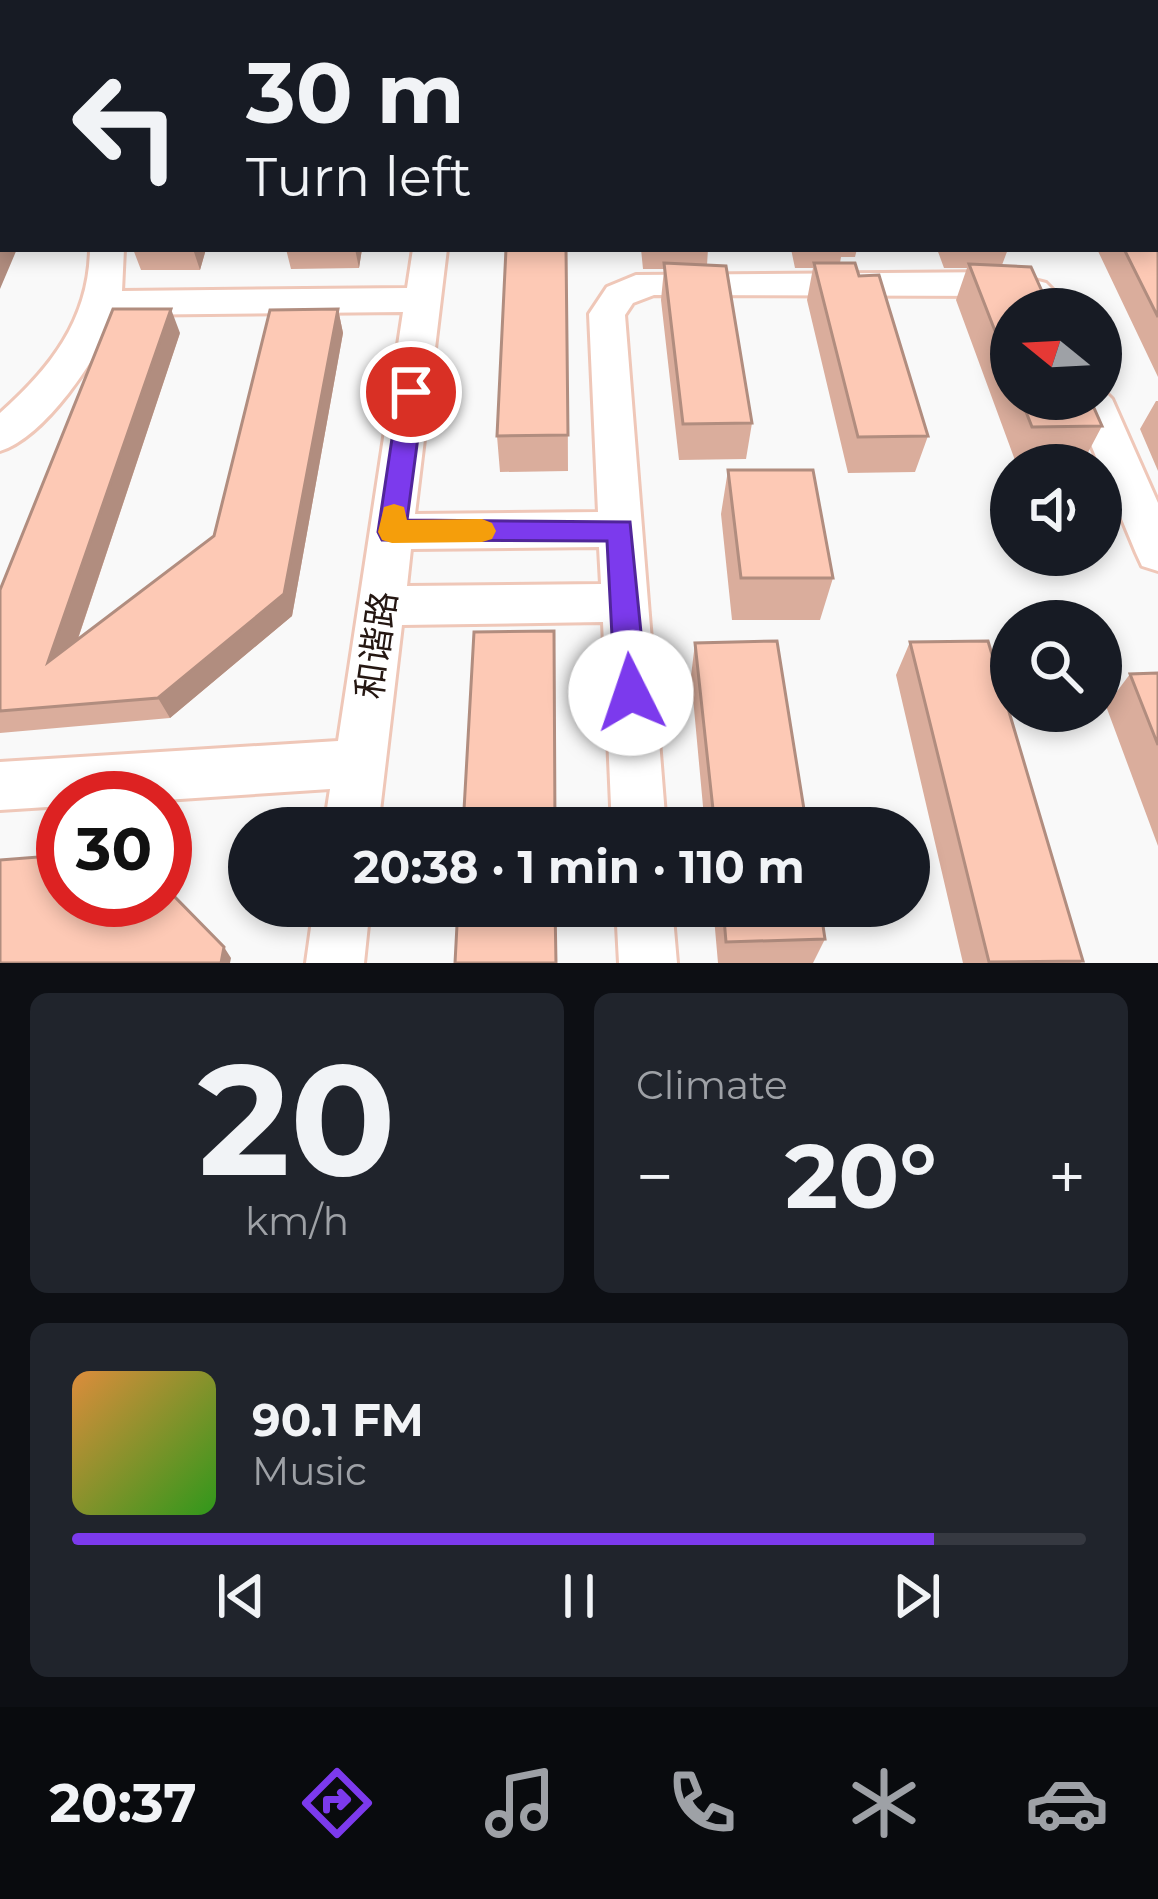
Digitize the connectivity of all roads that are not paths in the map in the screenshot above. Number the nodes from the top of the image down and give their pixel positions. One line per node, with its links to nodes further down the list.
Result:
1 (106, 252): 5 (street)
2 (430, 252): 4 (street, 和谐路)
3 (1020, 288): 8 (street)
4 (424, 300): 5 (street); 10 (street, 和谐路)
5 (103, 303): 7 (street)
6 (1102, 420): 9 (street)
7 (0, 436)
8 (620, 530): 10 (street); 11 (street)
9 (1153, 531)
10 (392, 532): 12 (street, 和谐路)
11 (625, 603): 12 (street); 16 (street)
12 (381, 606): 13 (street, 和谐路)
13 (359, 763): 14 (street); 15 (street, 和谐路)
14 (0, 786)
15 (354, 807)
16 (639, 807)
17 (339, 927): 19 (street)
18 (645, 927): 20 (street)
19 (335, 963)
20 (648, 963)

